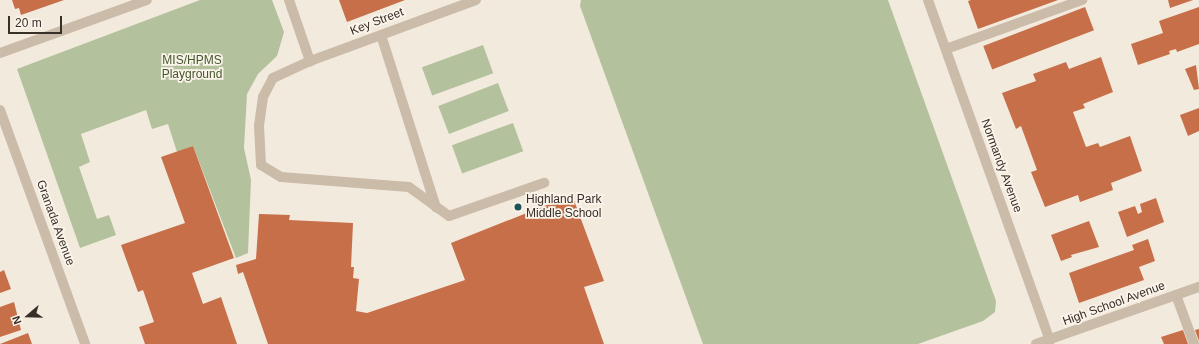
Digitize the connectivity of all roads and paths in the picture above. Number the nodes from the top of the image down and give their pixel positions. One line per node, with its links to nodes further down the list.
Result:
1 (147, 0): 6 (street)
2 (289, 0): 10 (street)
3 (476, 0): 7 (street, Key Street)
4 (928, 0): 8 (street, Normandy Avenue)
5 (1082, 0): 8 (street)
6 (125, 4): 9 (street)
7 (381, 34): 10 (street, Key Street); 13 (street)
8 (946, 49): 16 (street, Normandy Avenue)
9 (0, 53)
10 (310, 61): 13 (street, Key Street)
11 (0, 110): 17 (street, Granada Avenue)
12 (544, 183): 13 (street)
13 (436, 207)
14 (1199, 287): 15 (street, High School Avenue)
15 (1176, 295): 16 (street, High School Avenue); 19 (street)
16 (1050, 341): 18 (street, High School Avenue)
17 (85, 344)
18 (1036, 344)
19 (1194, 344)

